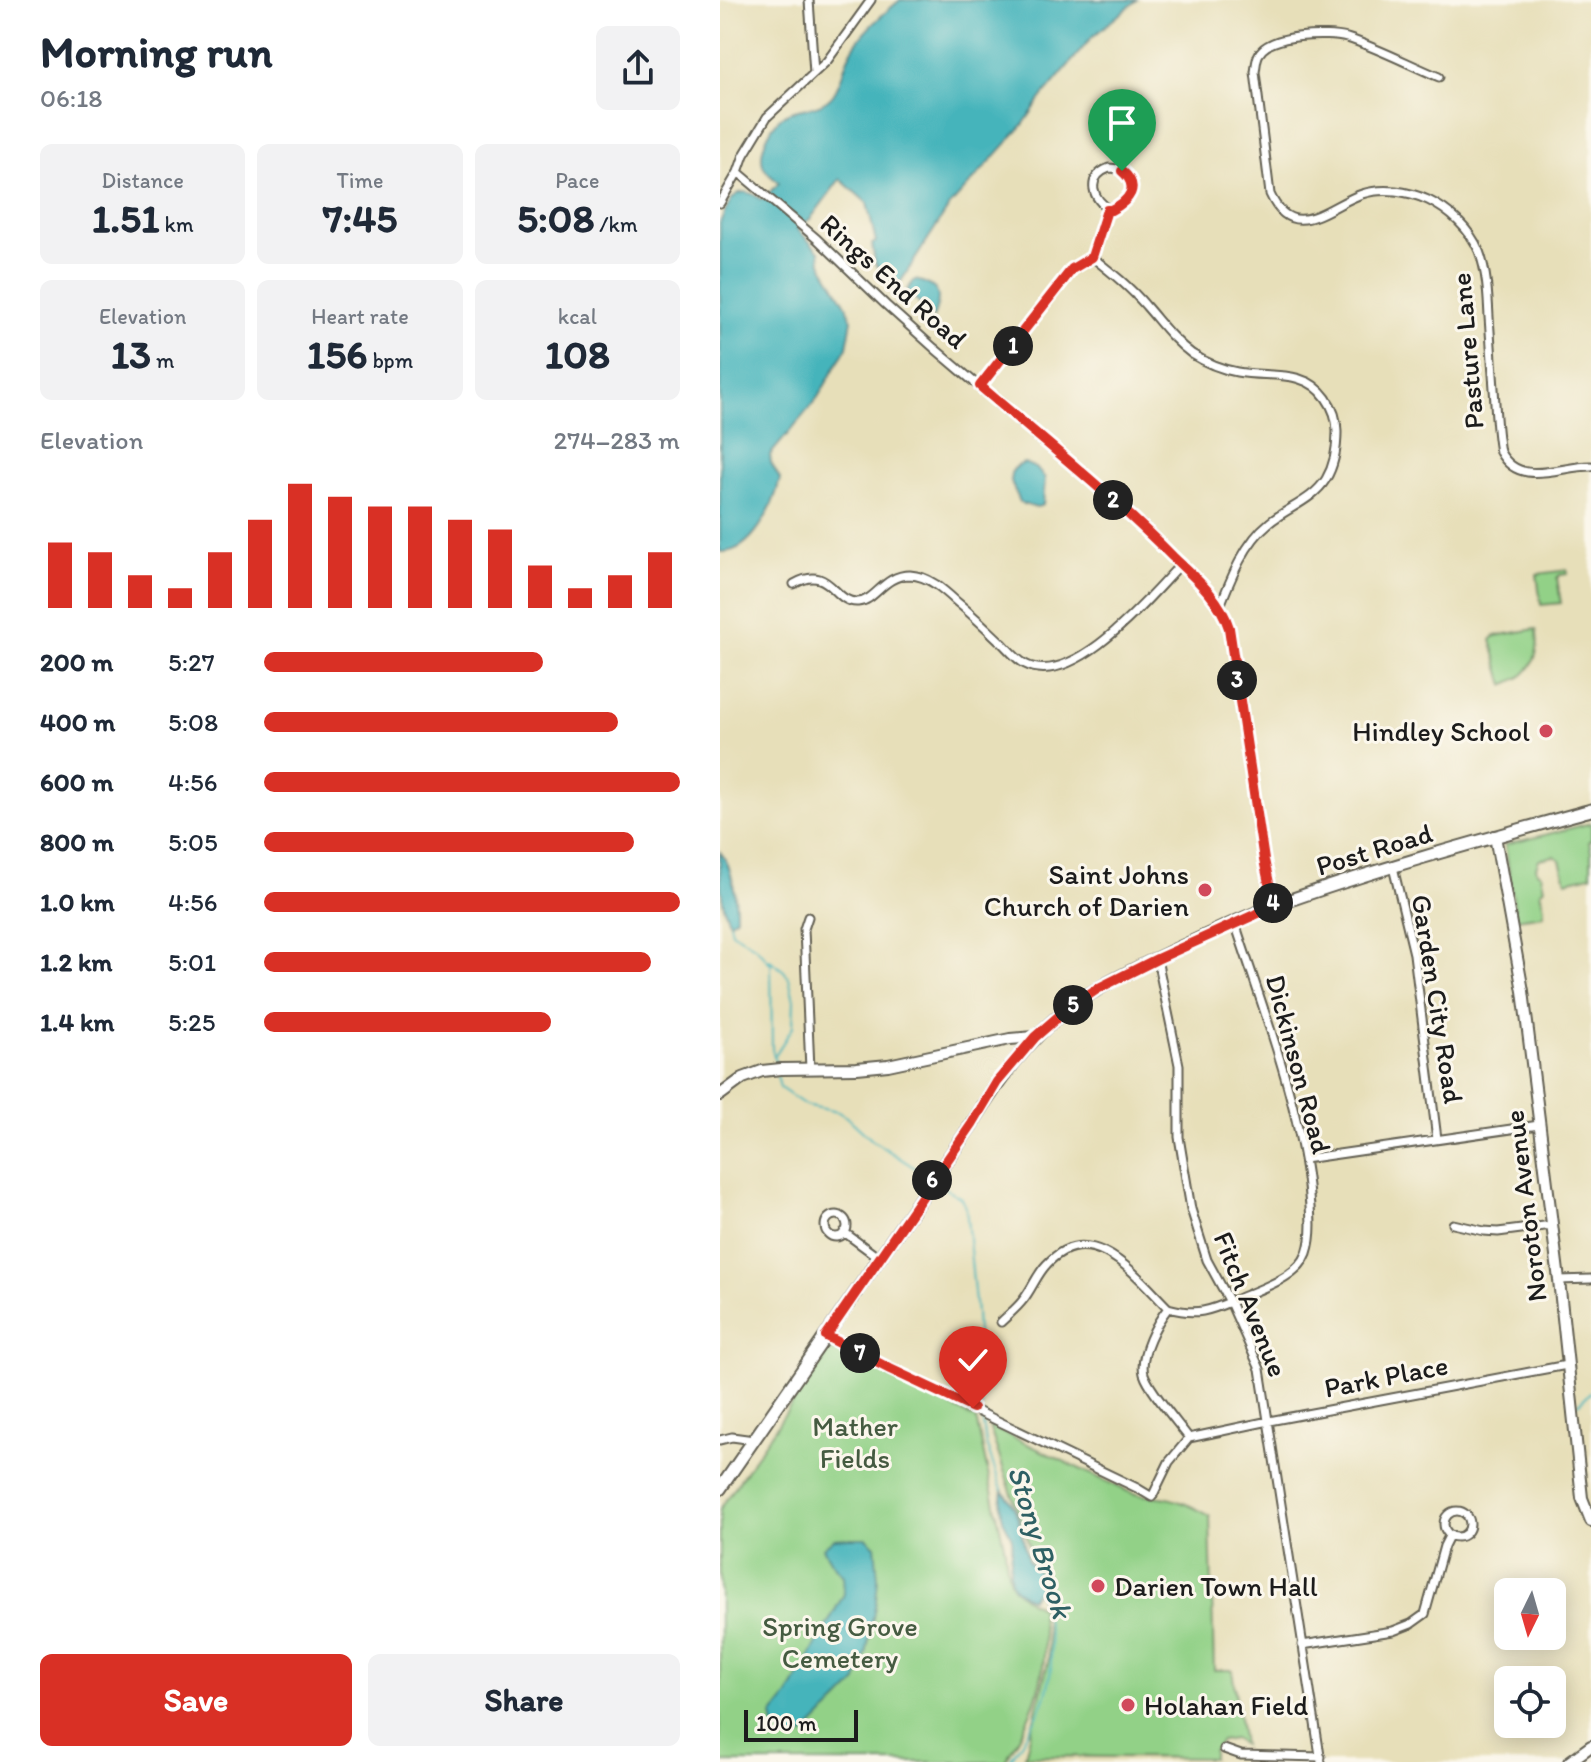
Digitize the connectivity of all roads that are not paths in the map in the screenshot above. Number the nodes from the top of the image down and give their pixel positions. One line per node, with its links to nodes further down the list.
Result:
1 (809, 0): 3 (street)
2 (871, 0): 3 (street)
3 (814, 73): 5 (street)
4 (1439, 77): 10 (street, Pasture Lane)
5 (738, 172): 6 (street); 9 (street, Rings End Road)
6 (720, 203)
7 (1107, 210): 7 (street); 8 (street)
8 (1092, 257): 9 (street); 13 (street)
9 (980, 386): 11 (street, Rings End Road)
10 (1591, 466)
11 (1181, 564): 12 (street); 13 (street, Rings End Road)
12 (794, 584)
13 (1220, 606): 17 (street, Rings End Road)
14 (1591, 810): 15 (main road, Post Road)
15 (1495, 836): 16 (main road, Post Road); 24 (main road, Noroton Avenue)
16 (1393, 867): 17 (main road, Post Road); 25 (street, Garden City Road)
17 (1274, 906): 19 (main road, Post Road)
18 (808, 917): 22 (street)
19 (1235, 923): 20 (main road, Post Road); 26 (street, Dickinson Road)
20 (1157, 959): 21 (main road, Post Road); 33 (street, Fitch Avenue)
21 (1035, 1037): 22 (main road); 30 (main road, Post Road)
22 (810, 1069): 23 (main road)
23 (720, 1095)
24 (1539, 1125): 25 (street); 28 (main road, Noroton Avenue)
25 (1437, 1139): 26 (street)
26 (1304, 1159): 33 (street, Dickinson Road)
27 (1453, 1224): 28 (street)
28 (1552, 1225): 32 (main road, Noroton Avenue)
29 (844, 1232): 30 (street)
30 (879, 1258): 36 (main road, Post Road)
31 (1591, 1279): 32 (street)
32 (1559, 1280): 37 (main road, Noroton Avenue)
33 (1230, 1302): 34 (street, Dickinson Road); 38 (street, Fitch Avenue)
34 (1168, 1308): 35 (street); 39 (street)
35 (1001, 1322)
36 (826, 1336): 39 (street); 41 (main road, Post Road)
37 (1567, 1365): 38 (street, Park Place); 43 (main road, Noroton Avenue)
38 (1269, 1421): 39 (street, Park Place); 45 (street, Fitch Avenue)
39 (1189, 1438)
40 (720, 1440): 41 (street)
41 (754, 1440): 42 (main road, Post Road)
42 (720, 1489)
43 (1591, 1521)
44 (1449, 1536): 45 (street)
45 (1302, 1645): 48 (street, Fitch Avenue)
46 (1591, 1746): 49 (main road)
47 (1224, 1749): 48 (street)
48 (1321, 1759)
49 (1569, 1762)

